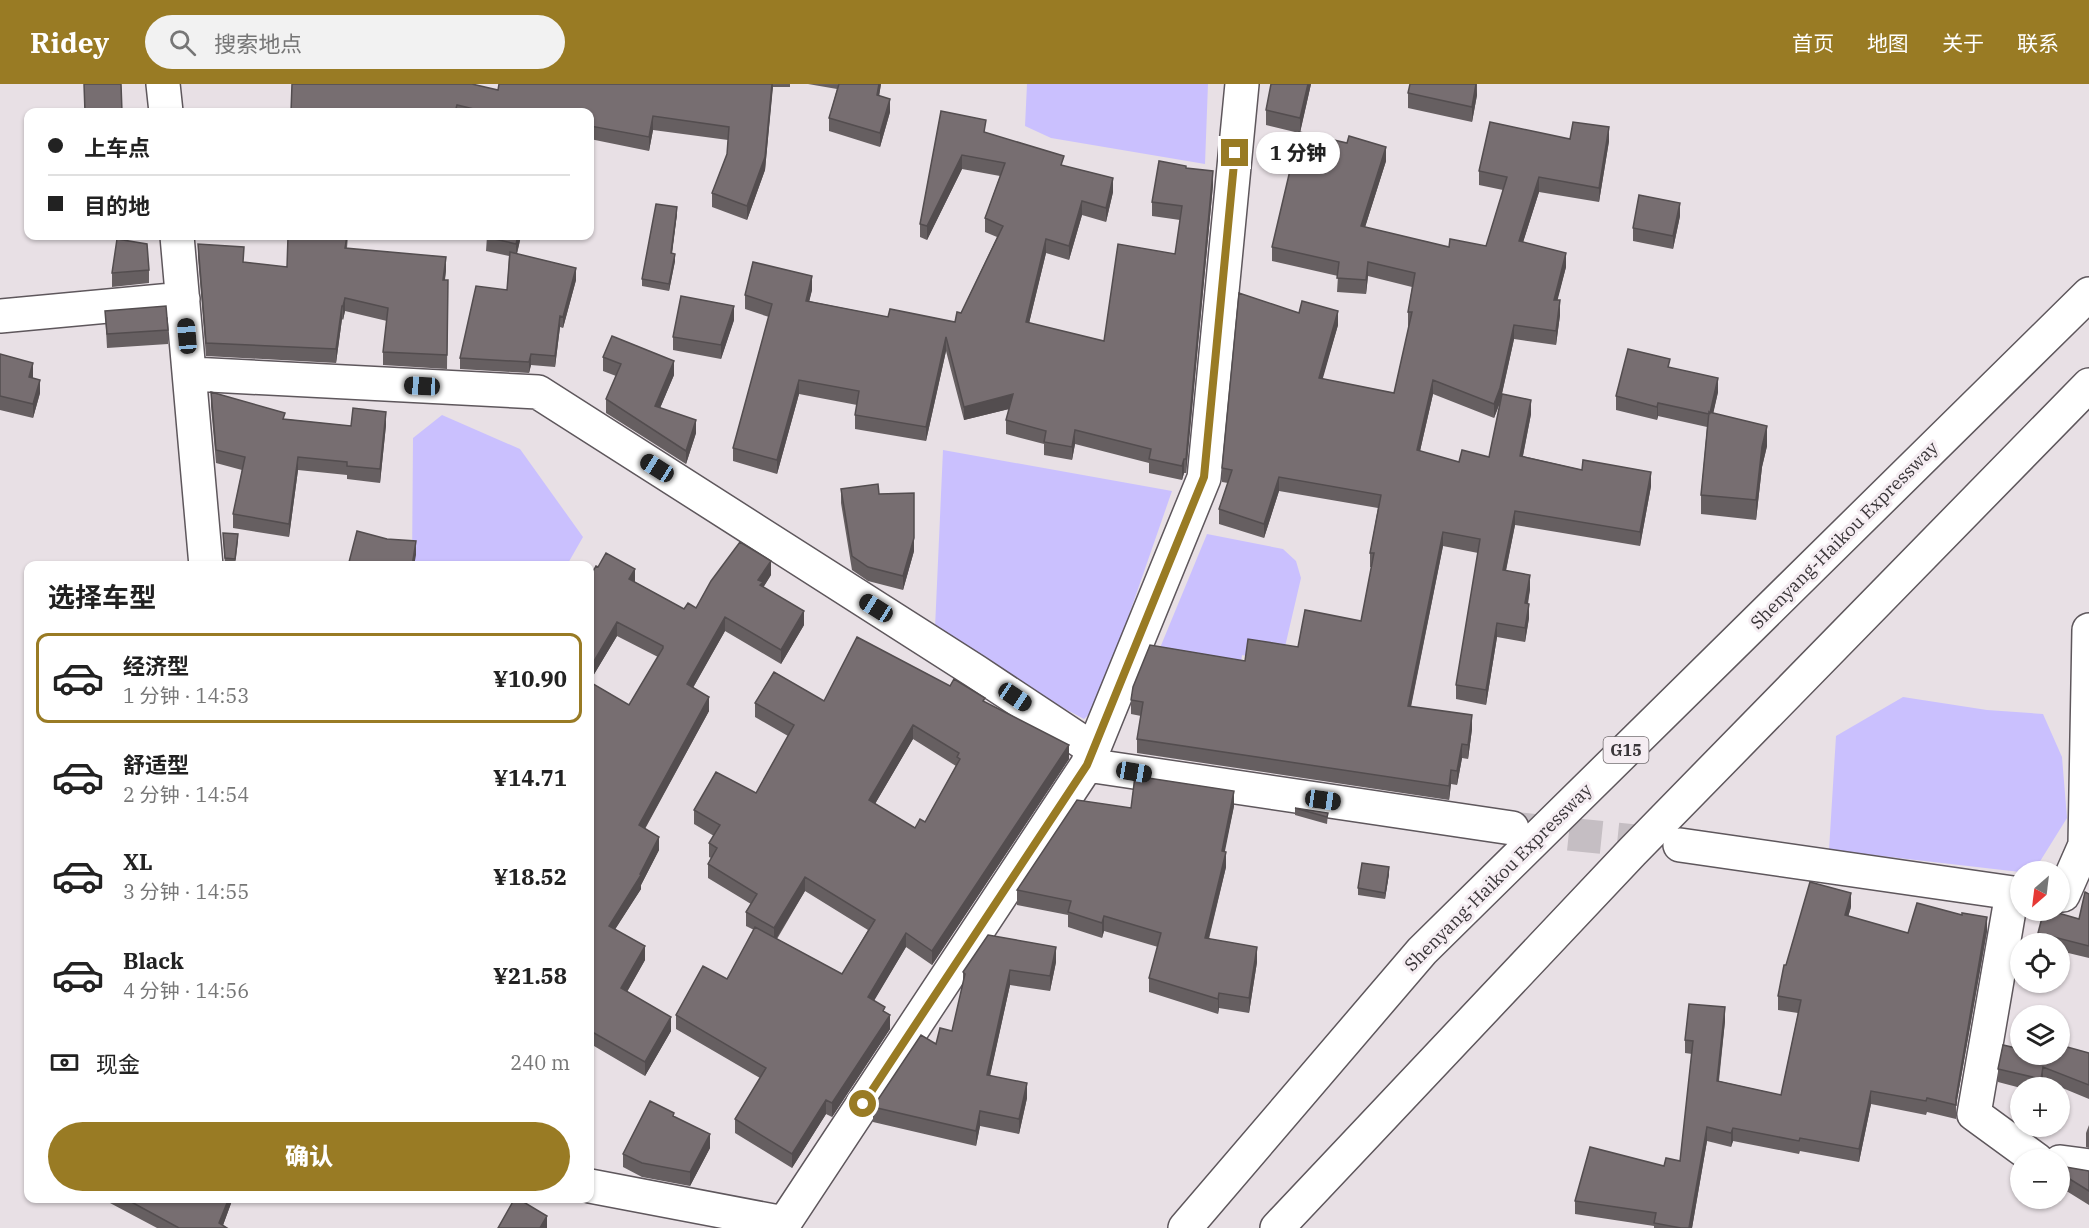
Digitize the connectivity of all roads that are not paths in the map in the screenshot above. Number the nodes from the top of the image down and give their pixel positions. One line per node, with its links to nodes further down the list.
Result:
1 (163, 84): 3 (main road)
2 (1242, 84): 12 (main road)
3 (166, 108)
4 (177, 240): 6 (main road)
5 (2089, 294): 23 (main road, Shenyang-Haikou Expressway / G15)
6 (183, 299): 7 (main road); 8 (main road)
7 (0, 316)
8 (190, 374): 10 (main road); 12 (main road)
9 (2089, 385): 24 (main road)
10 (206, 561)
11 (2089, 630): 15 (main road)
12 (1090, 757): 13 (main road); 22 (main road)
13 (1512, 828)
14 (1680, 845): 16 (main road)
15 (2070, 879)
16 (2010, 893)
17 (2011, 921): 18 (main road)
18 (2022, 1149)
19 (2070, 1163): 20 (main road)
20 (2089, 1166)
21 (594, 1187): 22 (main road)
22 (782, 1226)
23 (1185, 1228)
24 (1277, 1228)

